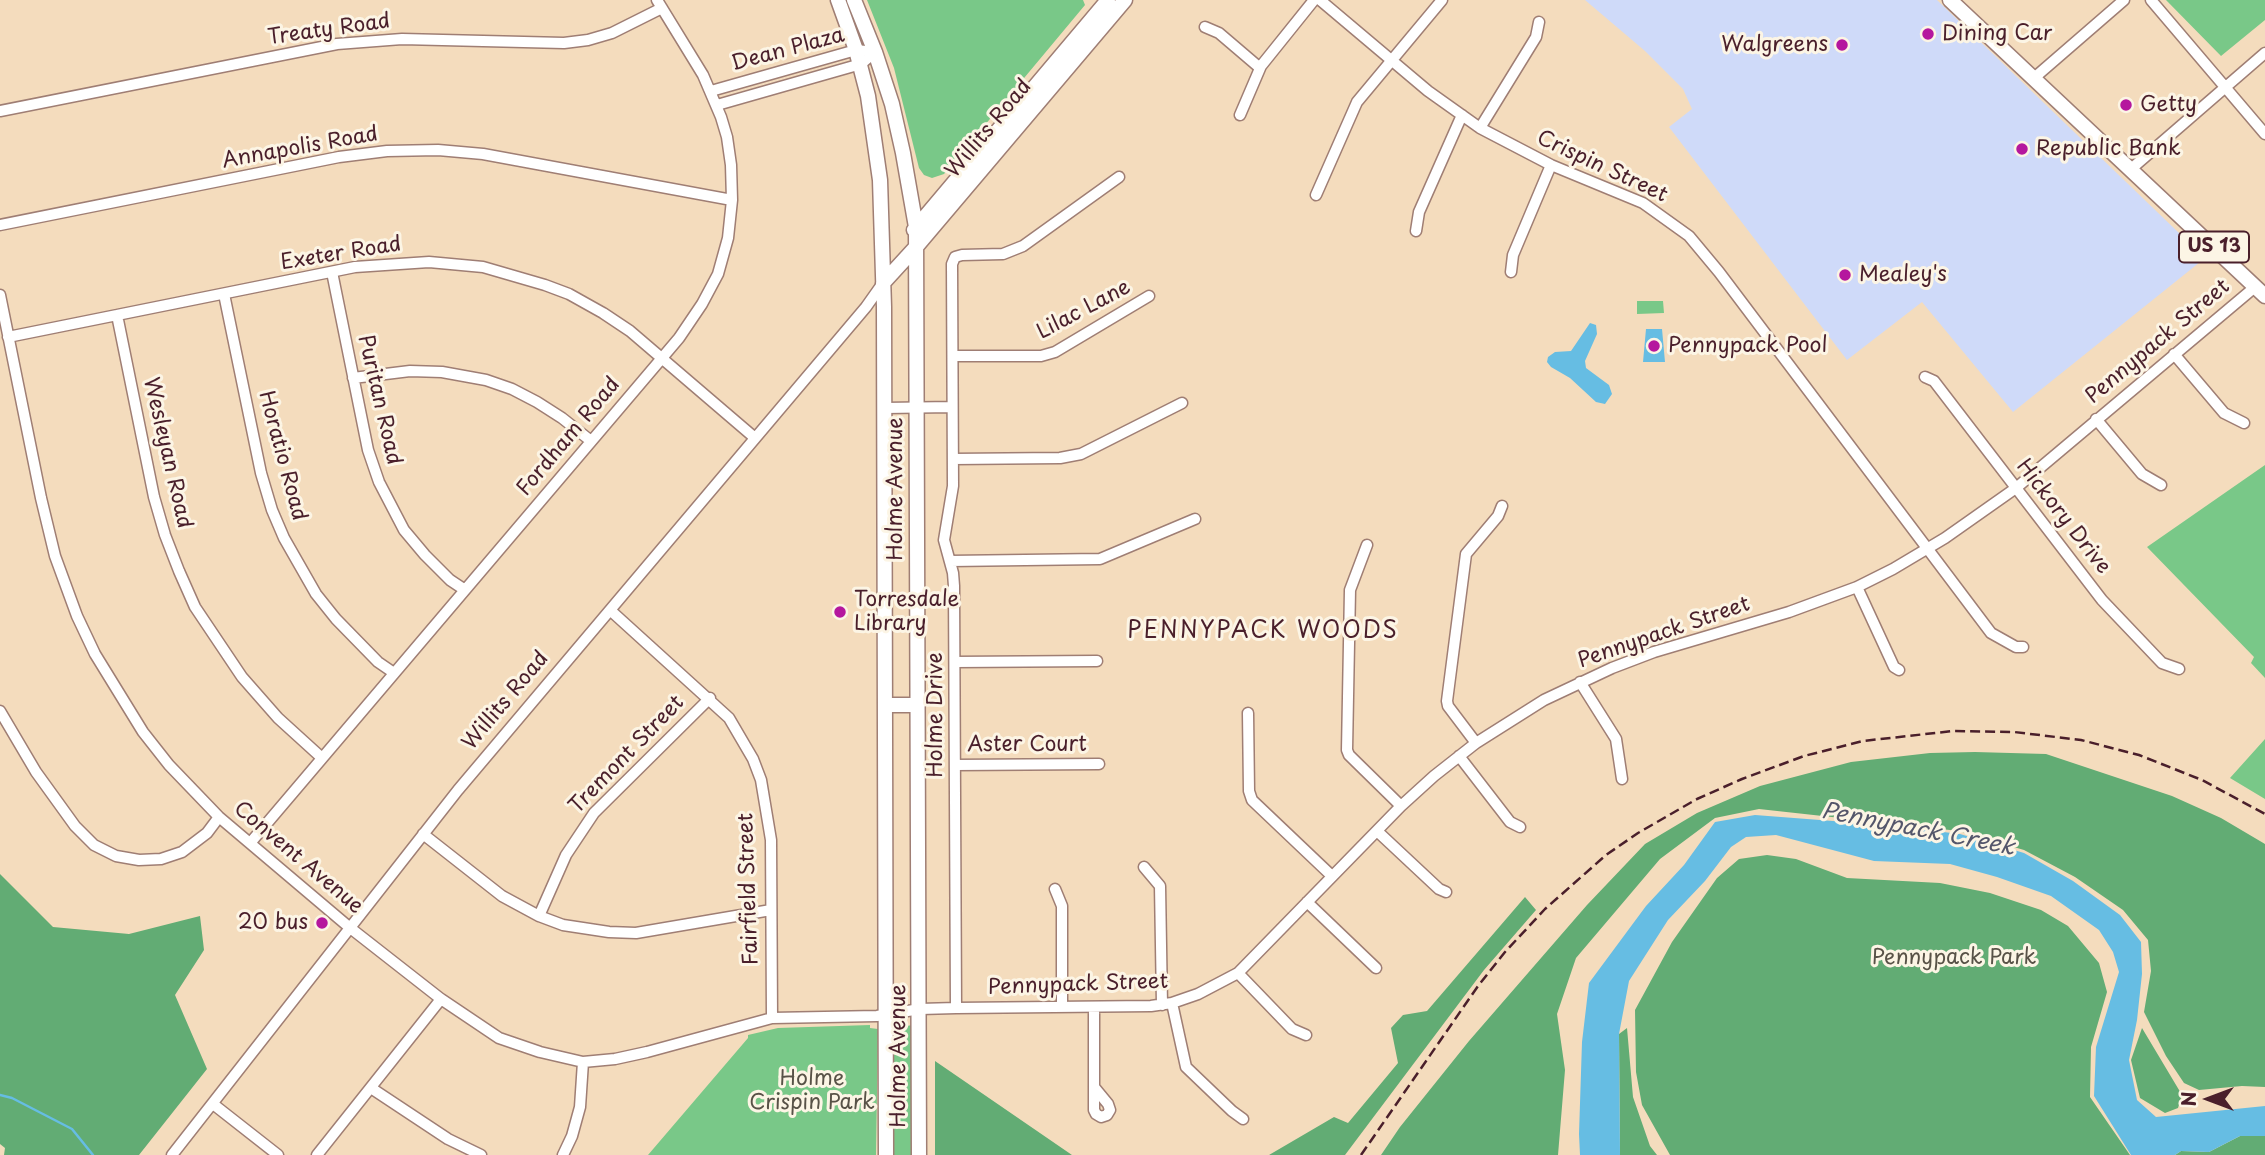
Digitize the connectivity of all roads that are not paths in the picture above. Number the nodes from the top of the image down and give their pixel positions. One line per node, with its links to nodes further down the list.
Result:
1 (838, 0): 16 (main road, Holme Avenue)
2 (854, 0): 14 (main road, Holme Avenue)
3 (1108, 0): 34 (main road, Willits Road)
4 (1125, 0): 36 (main road, Willits Road)
5 (1314, 0): 18 (street)
6 (1320, 0): 17 (street, Crispin Street)
7 (1442, 0): 17 (street)
8 (1950, 0): 19 (main road, US 13)
9 (2124, 0): 19 (street)
10 (2151, 0): 20 (street)
11 (660, 4): 21 (street, Fordham Road); 23 (street, Treaty Road)
12 (1539, 22): 26 (street)
13 (1205, 27): 18 (street)
14 (875, 52): 16 (street, Dean Plaza); 34 (main road, Holme Avenue)
15 (2265, 53): 20 (street)
16 (858, 57): 21 (street, Dean Plaza); 22 (street, Dean Plaza); 39 (main road, Holme Avenue)
17 (1391, 61): 25 (street, Crispin Street); 31 (street)
18 (1260, 68): 24 (street)
19 (2034, 78): 29 (main road, US 13)
20 (2225, 88): 27 (street); 29 (street)
21 (711, 91): 22 (street, Fordham Road)
22 (716, 105): 32 (street, Fordham Road)
23 (0, 111)
24 (1240, 115)
25 (1462, 115): 26 (street, Crispin Street); 35 (street)
26 (1480, 128): 28 (street, Crispin Street)
27 (2265, 134)
28 (1551, 165): 38 (street); 65 (street, Crispin Street)
29 (2131, 169): 40 (main road, US 13)
30 (1119, 177): 47 (street, Holme Drive)
31 (1316, 195)
32 (732, 201): 33 (street, Annapolis Road); 48 (street, Fordham Road)
33 (0, 225)
34 (916, 226): 36 (main road, Holme Avenue); 39 (main road, Willits Road)
35 (1416, 231)
36 (916, 247): 39 (main road, Willits Road); 54 (main road, Holme Avenue)
37 (331, 272): 41 (street, Exeter Road); 48 (street, Exeter Road); 50 (street, Puritan Road)
38 (1511, 272)
39 (883, 283): 53 (main road, Holme Avenue); 57 (street, Willits Road)
40 (2260, 291): 46 (street, Pennypack Street)
41 (224, 294): 44 (street, Exeter Road); 75 (street, Horatio Road)
42 (0, 295): 45 (street, Convent Avenue)
43 (1149, 296): 47 (street, Lilac Lane)
44 (117, 315): 45 (street, Exeter Road); 84 (street, Wesleyan Road)
45 (9, 337): 89 (street, Convent Avenue)
46 (2174, 354): 55 (street, Pennypack Street); 56 (street)
47 (953, 356): 52 (street, Holme Drive)
48 (662, 358): 57 (street, Exeter Road); 58 (street, Fordham Road)
49 (1926, 377): 61 (street, Hickory Drive)
50 (353, 379): 58 (street); 68 (street, Puritan Road)
51 (1182, 403): 59 (street)
52 (952, 407): 54 (street); 59 (street, Holme Drive)
53 (885, 408): 54 (street); 78 (main road, Holme Avenue)
54 (917, 408): 79 (main road, Holme Avenue)
55 (2096, 419): 60 (street); 61 (street, Pennypack Street)
56 (2244, 423)
57 (755, 438): 69 (street, Willits Road)
58 (591, 441): 68 (street, Fordham Road)
59 (953, 459): 66 (street, Holme Drive)
60 (2161, 485)
61 (2016, 488): 65 (street, Pennypack Street); 73 (street, Hickory Drive)
62 (1502, 506): 82 (street)
63 (1195, 519): 66 (street)
64 (1367, 545): 88 (street)
65 (1927, 547): 67 (street, Pennypack Street); 70 (street, Crispin Street)
66 (950, 561): 72 (street, Holme Drive)
67 (1857, 587): 74 (street); 76 (street, Pennypack Street)
68 (465, 590): 75 (street, Fordham Road)
69 (610, 610): 77 (street, Fairfield Street); 92 (street, Willits Road)
70 (2023, 647)
71 (1097, 661): 72 (street)
72 (955, 662): 86 (street, Holme Drive)
73 (2179, 668)
74 (1899, 670)
75 (394, 673): 84 (street, Fordham Road)
76 (1580, 682): 82 (street, Pennypack Street); 87 (street)
77 (710, 698): 99 (street, Fairfield Street); 100 (street, Tremont Street)
78 (886, 705): 79 (main road); 110 (main road, Holme Avenue)
79 (918, 705): 109 (main road, Holme Avenue)
80 (0, 711): 89 (street)
81 (1248, 713): 95 (street)
82 (1476, 743): 83 (street, Pennypack Street)
83 (1459, 756): 88 (street, Pennypack Street); 90 (street)
84 (322, 758): 93 (street, Fordham Road)
85 (1099, 764): 86 (street, Aster Court)
86 (955, 765): 106 (street, Holme Drive)
87 (1622, 779)
88 (1401, 806): 91 (street, Pennypack Street)
89 (219, 817): 93 (street, Convent Avenue)
90 (1520, 827)
91 (1377, 831): 95 (street, Pennypack Street); 97 (street)
92 (423, 834): 100 (street); 101 (street, Willits Road)
93 (251, 842): 101 (street, Convent Avenue)
94 (1144, 867): 105 (street)
95 (1332, 876): 98 (street, Pennypack Street)
96 (1055, 890): 107 (street)
97 (1446, 892)
98 (1307, 902): 102 (street); 103 (street, Pennypack Street)
99 (771, 910): 100 (street); 111 (street, Fairfield Street)
100 (539, 916)
101 (349, 927): 104 (street, Convent Avenue); 116 (street, Willits Road)
102 (1376, 968)
103 (1238, 973): 105 (street, Pennypack Street); 112 (street)
104 (441, 999): 113 (street, Convent Avenue); 115 (street)
105 (1167, 1004): 108 (street, Pennypack Street); 117 (street)
106 (956, 1007): 107 (street, Pennypack Street); 109 (street, Pennypack Street)
107 (1062, 1007): 108 (street, Pennypack Street)
108 (1094, 1007): 114 (street)
109 (920, 1009): 110 (street, Pennypack Street); 124 (main road, Holme Avenue)
110 (885, 1014): 111 (street, Convent Avenue); 123 (main road, Holme Avenue)
111 (772, 1018): 113 (street, Convent Avenue)
112 (1306, 1035)
113 (583, 1062): 122 (street)
114 (1094, 1087)
115 (371, 1088): 120 (street); 121 (street)
116 (213, 1104): 118 (street, Willits Road); 119 (street)
117 (1243, 1119)
118 (172, 1155)
119 (278, 1155)
120 (317, 1155)
121 (481, 1155)
122 (563, 1155)
123 (886, 1155)
124 (919, 1155)

